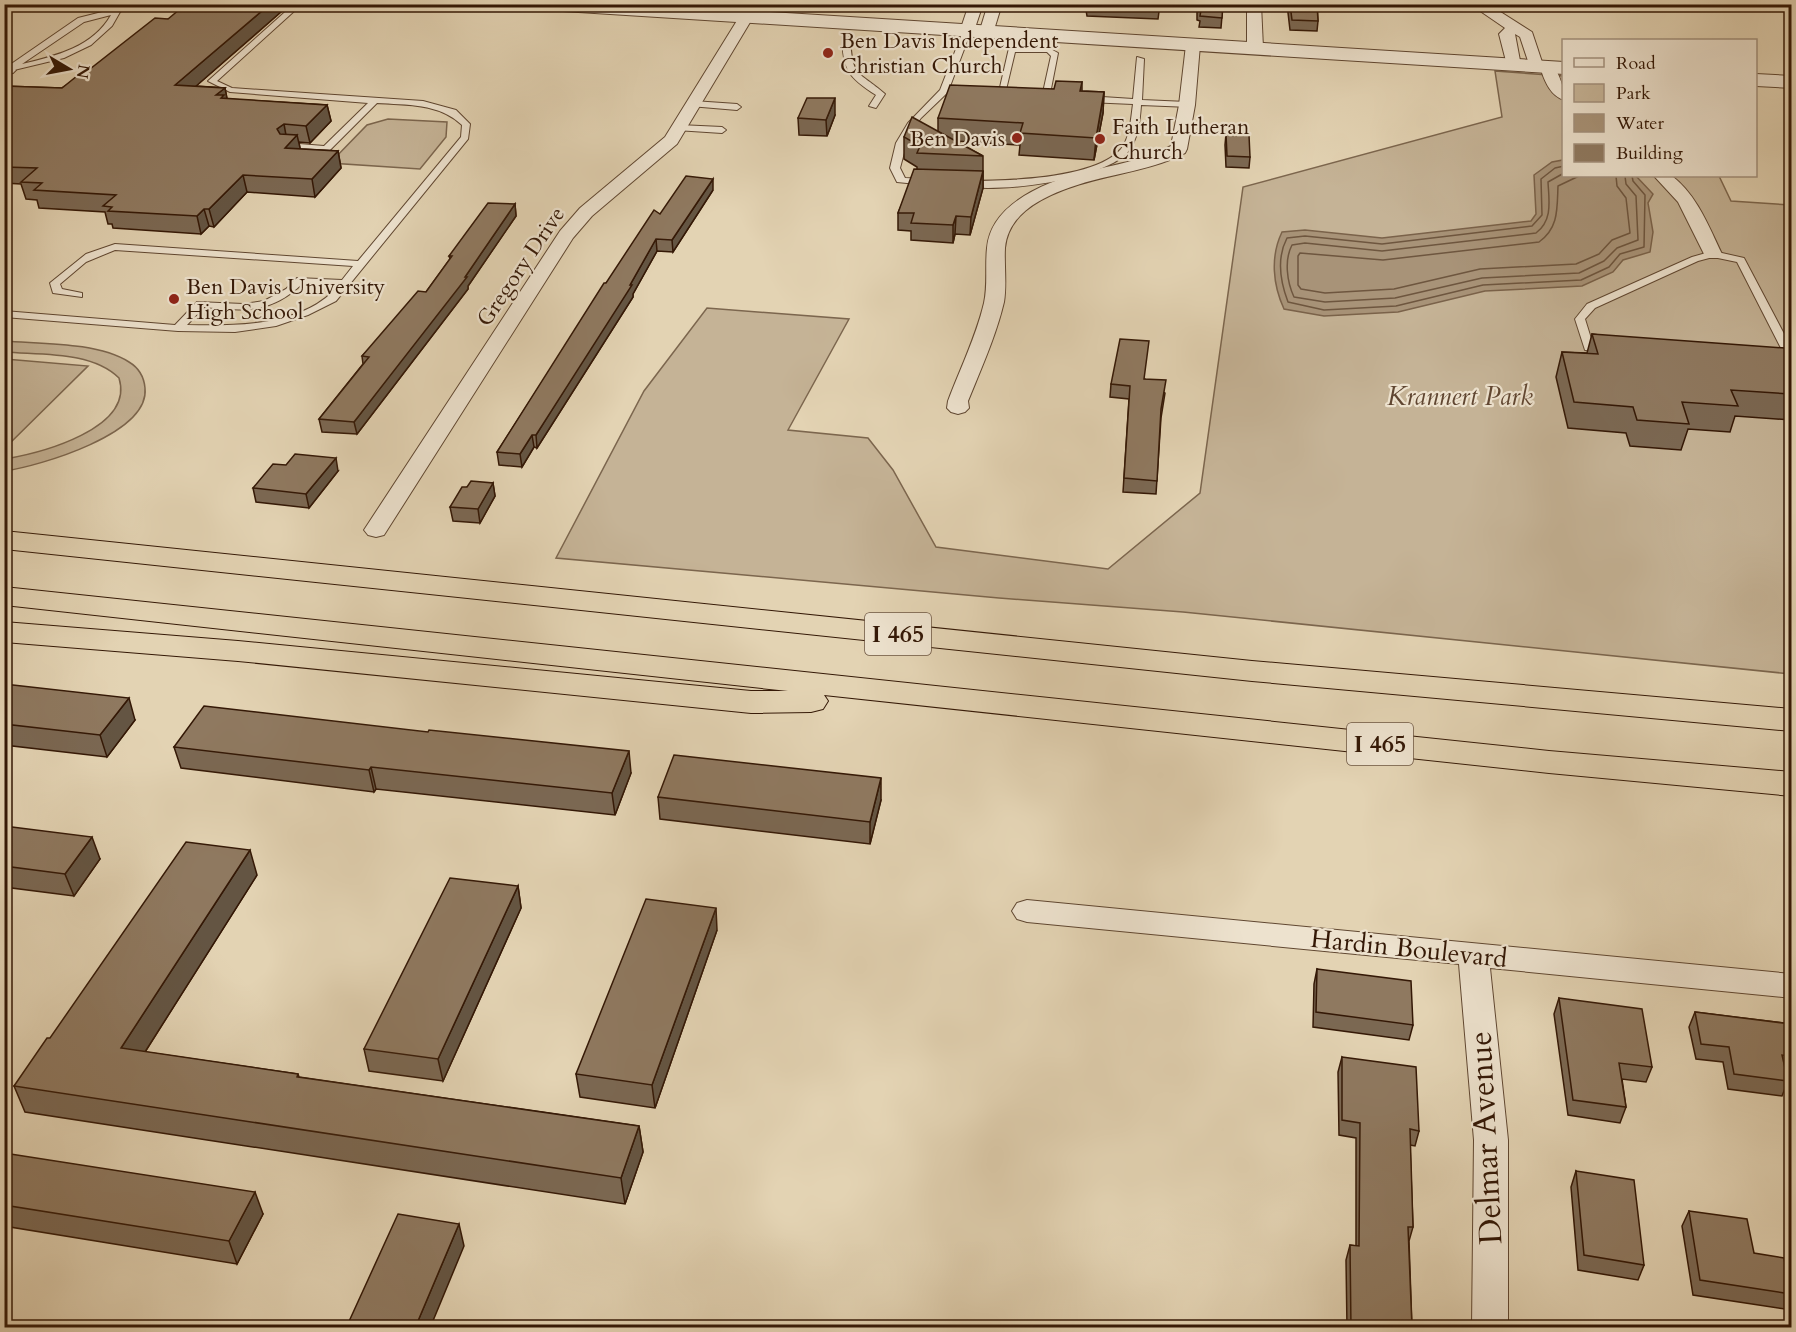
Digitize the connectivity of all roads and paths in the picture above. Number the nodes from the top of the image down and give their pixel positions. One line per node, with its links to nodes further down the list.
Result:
1 (129, 4): 10 (lane)
2 (299, 4): 35 (lane)
3 (547, 4): 8 (street)
4 (976, 4): 15 (street)
5 (995, 4): 15 (street)
6 (1254, 4): 18 (street)
7 (1477, 4): 14 (street)
8 (600, 6): 9 (street)
9 (647, 8): 11 (street)
10 (117, 11): 22 (lane); 22 (lane)
11 (745, 19): 12 (street); 37 (street, Gregory Drive)
12 (825, 24): 13 (street); 16 (lane)
13 (868, 26): 15 (street); 16 (lane)
14 (1514, 28): 20 (street); 21 (street)
15 (976, 32): 17 (street); 25 (lane)
16 (846, 37): 40 (lane)
17 (1193, 45): 18 (street); 38 (street)
18 (1255, 48): 20 (street)
19 (1140, 59): 36 (lane)
20 (1513, 66): 21 (street)
21 (1549, 68): 29 (street)
22 (6, 71)
23 (1757, 80): 24 (street)
24 (1791, 82)
25 (945, 91): 26 (lane); 45 (lane)
26 (956, 92)
27 (990, 94): 28 (lane)
28 (1002, 94): 30 (lane); 32 (lane)
29 (1562, 94)
30 (1013, 95)
31 (1035, 96): 32 (lane)
32 (1046, 97): 33 (lane)
33 (1058, 98)
34 (1080, 99): 36 (lane)
35 (375, 100): 43 (lane); 48 (lane)
36 (1137, 102): 38 (lane); 46 (lane)
37 (693, 104): 39 (lane); 41 (street, Gregory Drive)
38 (1187, 105): 55 (street)
39 (737, 106)
40 (873, 106)
41 (679, 128): 42 (lane); 56 (street, Gregory Drive)
42 (722, 130)
43 (287, 146)
44 (1664, 177): 47 (street)
45 (933, 182)
46 (953, 183)
47 (1713, 254): 53 (lane); 54 (lane)
48 (361, 264): 49 (lane); 50 (lane)
49 (345, 283): 52 (lane); 52 (lane)
50 (78, 295)
51 (4, 314): 52 (lane)
52 (178, 328)
53 (1622, 350)
54 (1788, 361)
55 (958, 408)
56 (376, 530)
57 (4, 540): 61 (highway, I 465)
58 (4, 596): 60 (highway, I 465)
59 (4, 632): 60 (highway)
60 (969, 700): 62 (highway, I 465)
61 (1791, 720)
62 (1791, 784)
63 (1027, 911): 64 (street, Hardin Boulevard)
64 (1473, 953): 65 (street, Hardin Boulevard); 66 (street, Delmar Avenue)
65 (1791, 986)
66 (1495, 1326)

